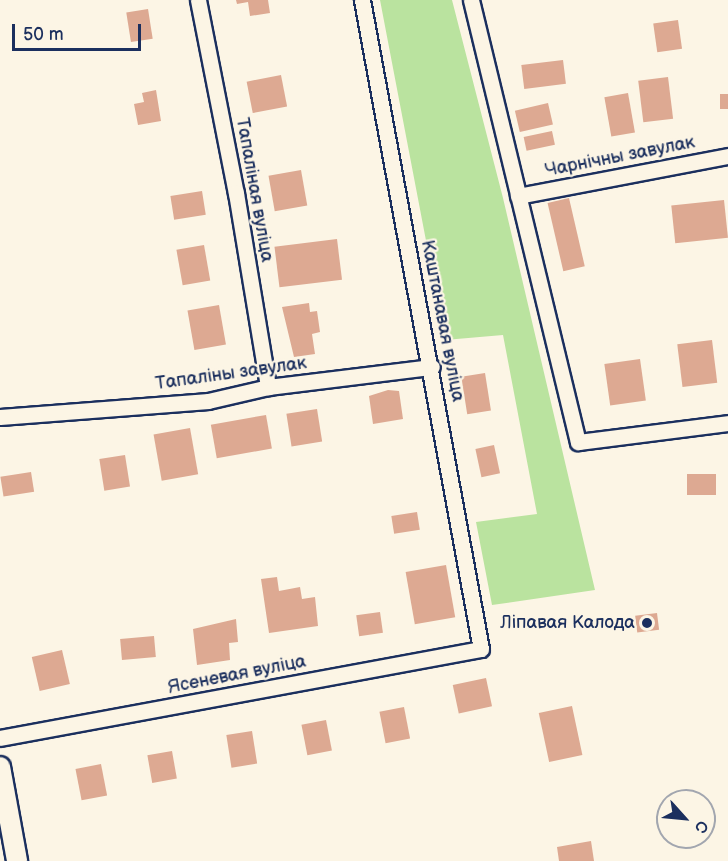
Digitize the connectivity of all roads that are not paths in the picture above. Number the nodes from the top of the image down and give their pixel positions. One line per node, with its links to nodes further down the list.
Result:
1 (198, 0): 7 (street, Тапаліная вуліца)
2 (362, 0): 6 (street, Каштанавая вуліца)
3 (471, 0): 5 (street)
4 (728, 156): 5 (street, Чарнічны завулак)
5 (518, 196): 9 (street)
6 (432, 367): 7 (street, Тапаліны завулак); 10 (street, Каштанавая вуліца)
7 (268, 387): 8 (street, Тапаліны завулак)
8 (0, 417)
9 (728, 423)
10 (481, 649): 11 (street, Ясеневая вуліца)
11 (0, 738)
12 (0, 767): 13 (street)
13 (5, 830): 14 (street)
14 (17, 861)

